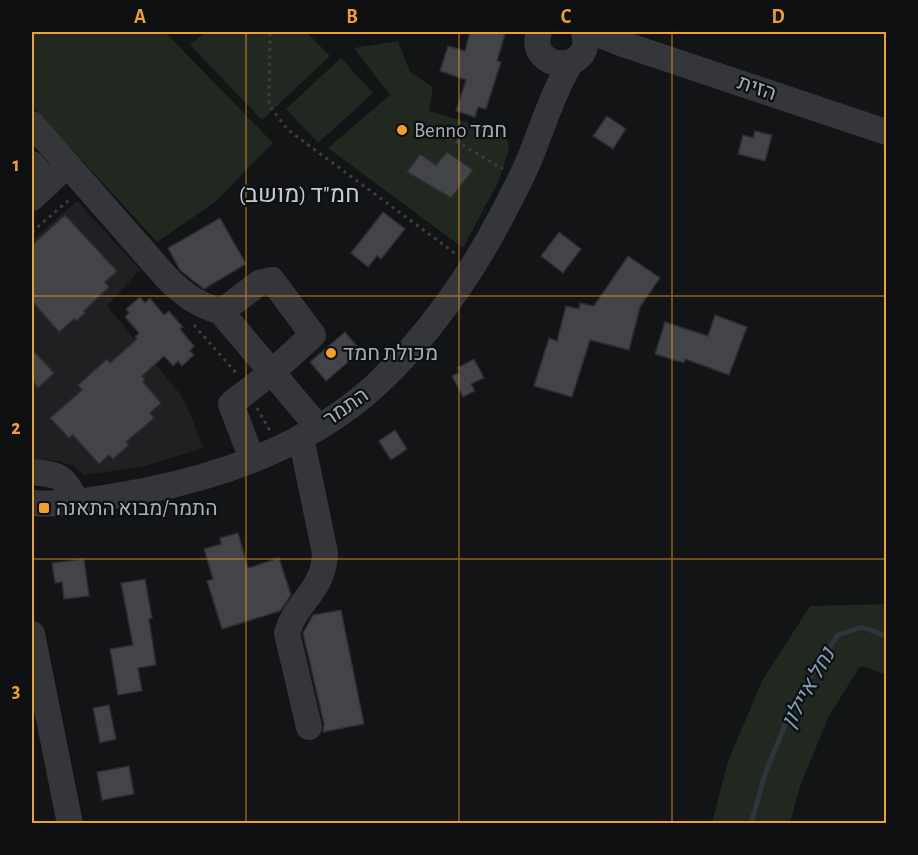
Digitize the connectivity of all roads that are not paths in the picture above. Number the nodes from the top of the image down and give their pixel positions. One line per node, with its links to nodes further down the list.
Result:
1 (584, 32): 5 (street, התמר)
2 (592, 32): 4 (street, הזית)
3 (540, 40): 5 (street); 6 (street, התמר)
4 (626, 45): 5 (street, הזית); 7 (street, הזית)
5 (574, 60): 6 (street, התמר)
6 (549, 105): 13 (street, התמר)
7 (886, 132)
8 (35, 136): 9 (street)
9 (67, 165): 10 (street); 11 (street)
10 (37, 182)
11 (221, 312): 12 (street); 12 (street)
12 (272, 372): 13 (street); 14 (street)
13 (309, 432): 14 (street, התמר); 19 (street)
14 (252, 459): 16 (street, התמר)
15 (32, 472): 16 (street)
16 (77, 502): 17 (street, התמר)
17 (32, 503)
18 (32, 634): 20 (street)
19 (309, 727)
20 (70, 824)

